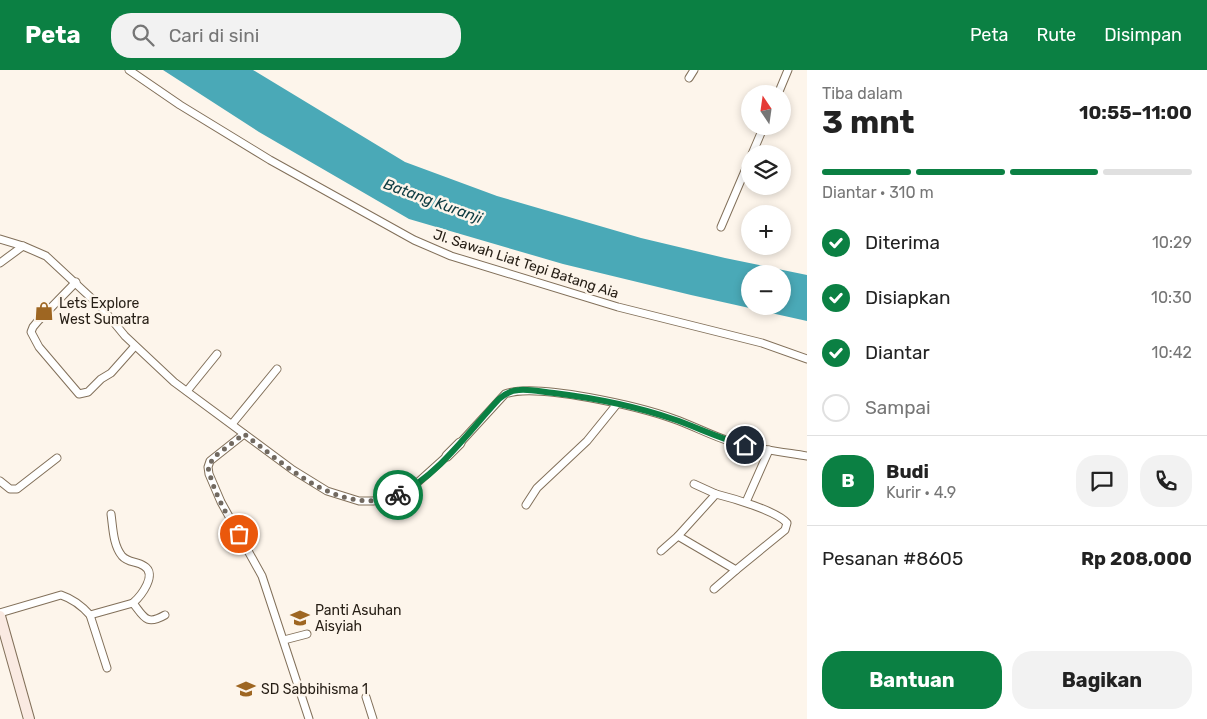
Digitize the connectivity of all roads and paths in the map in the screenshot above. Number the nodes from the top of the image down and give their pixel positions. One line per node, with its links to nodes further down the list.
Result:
1 (129, 70): 14 (street, Jl. Sawah Liat Tepi Batang Aia)
2 (694, 70): 4 (street)
3 (788, 70): 5 (street)
4 (689, 78)
5 (782, 85)
6 (741, 180): 7 (street)
7 (721, 227)
8 (0, 239): 9 (street)
9 (23, 246): 10 (street); 11 (street)
10 (0, 263)
11 (76, 282): 12 (street); 12 (street)
12 (136, 346): 16 (street)
13 (217, 354): 16 (street)
14 (807, 359)
15 (277, 369): 18 (street)
16 (187, 392): 18 (street)
17 (617, 404): 20 (street); 21 (street); 29 (street)
18 (232, 424): 19 (street)
19 (244, 434): 22 (street); 40 (street)
20 (460, 442): 22 (street)
21 (769, 450): 23 (street); 28 (street)
22 (447, 456)
23 (807, 456)
24 (57, 458): 25 (street)
25 (0, 481)
26 (694, 484): 27 (street)
27 (716, 494): 28 (street); 31 (street)
28 (746, 502): 33 (street)
29 (526, 505)
30 (111, 514): 35 (street)
31 (678, 536): 32 (street); 33 (street)
32 (661, 551)
33 (736, 570): 34 (street)
34 (714, 589)
35 (133, 603): 37 (street); 38 (street)
36 (0, 614): 37 (street); 43 (main road)
37 (90, 615): 41 (street)
38 (165, 615)
39 (306, 634): 40 (street)
40 (284, 640): 44 (street)
41 (107, 668)
42 (366, 697): 45 (street)
43 (29, 719)
44 (309, 719)
45 (373, 719)

